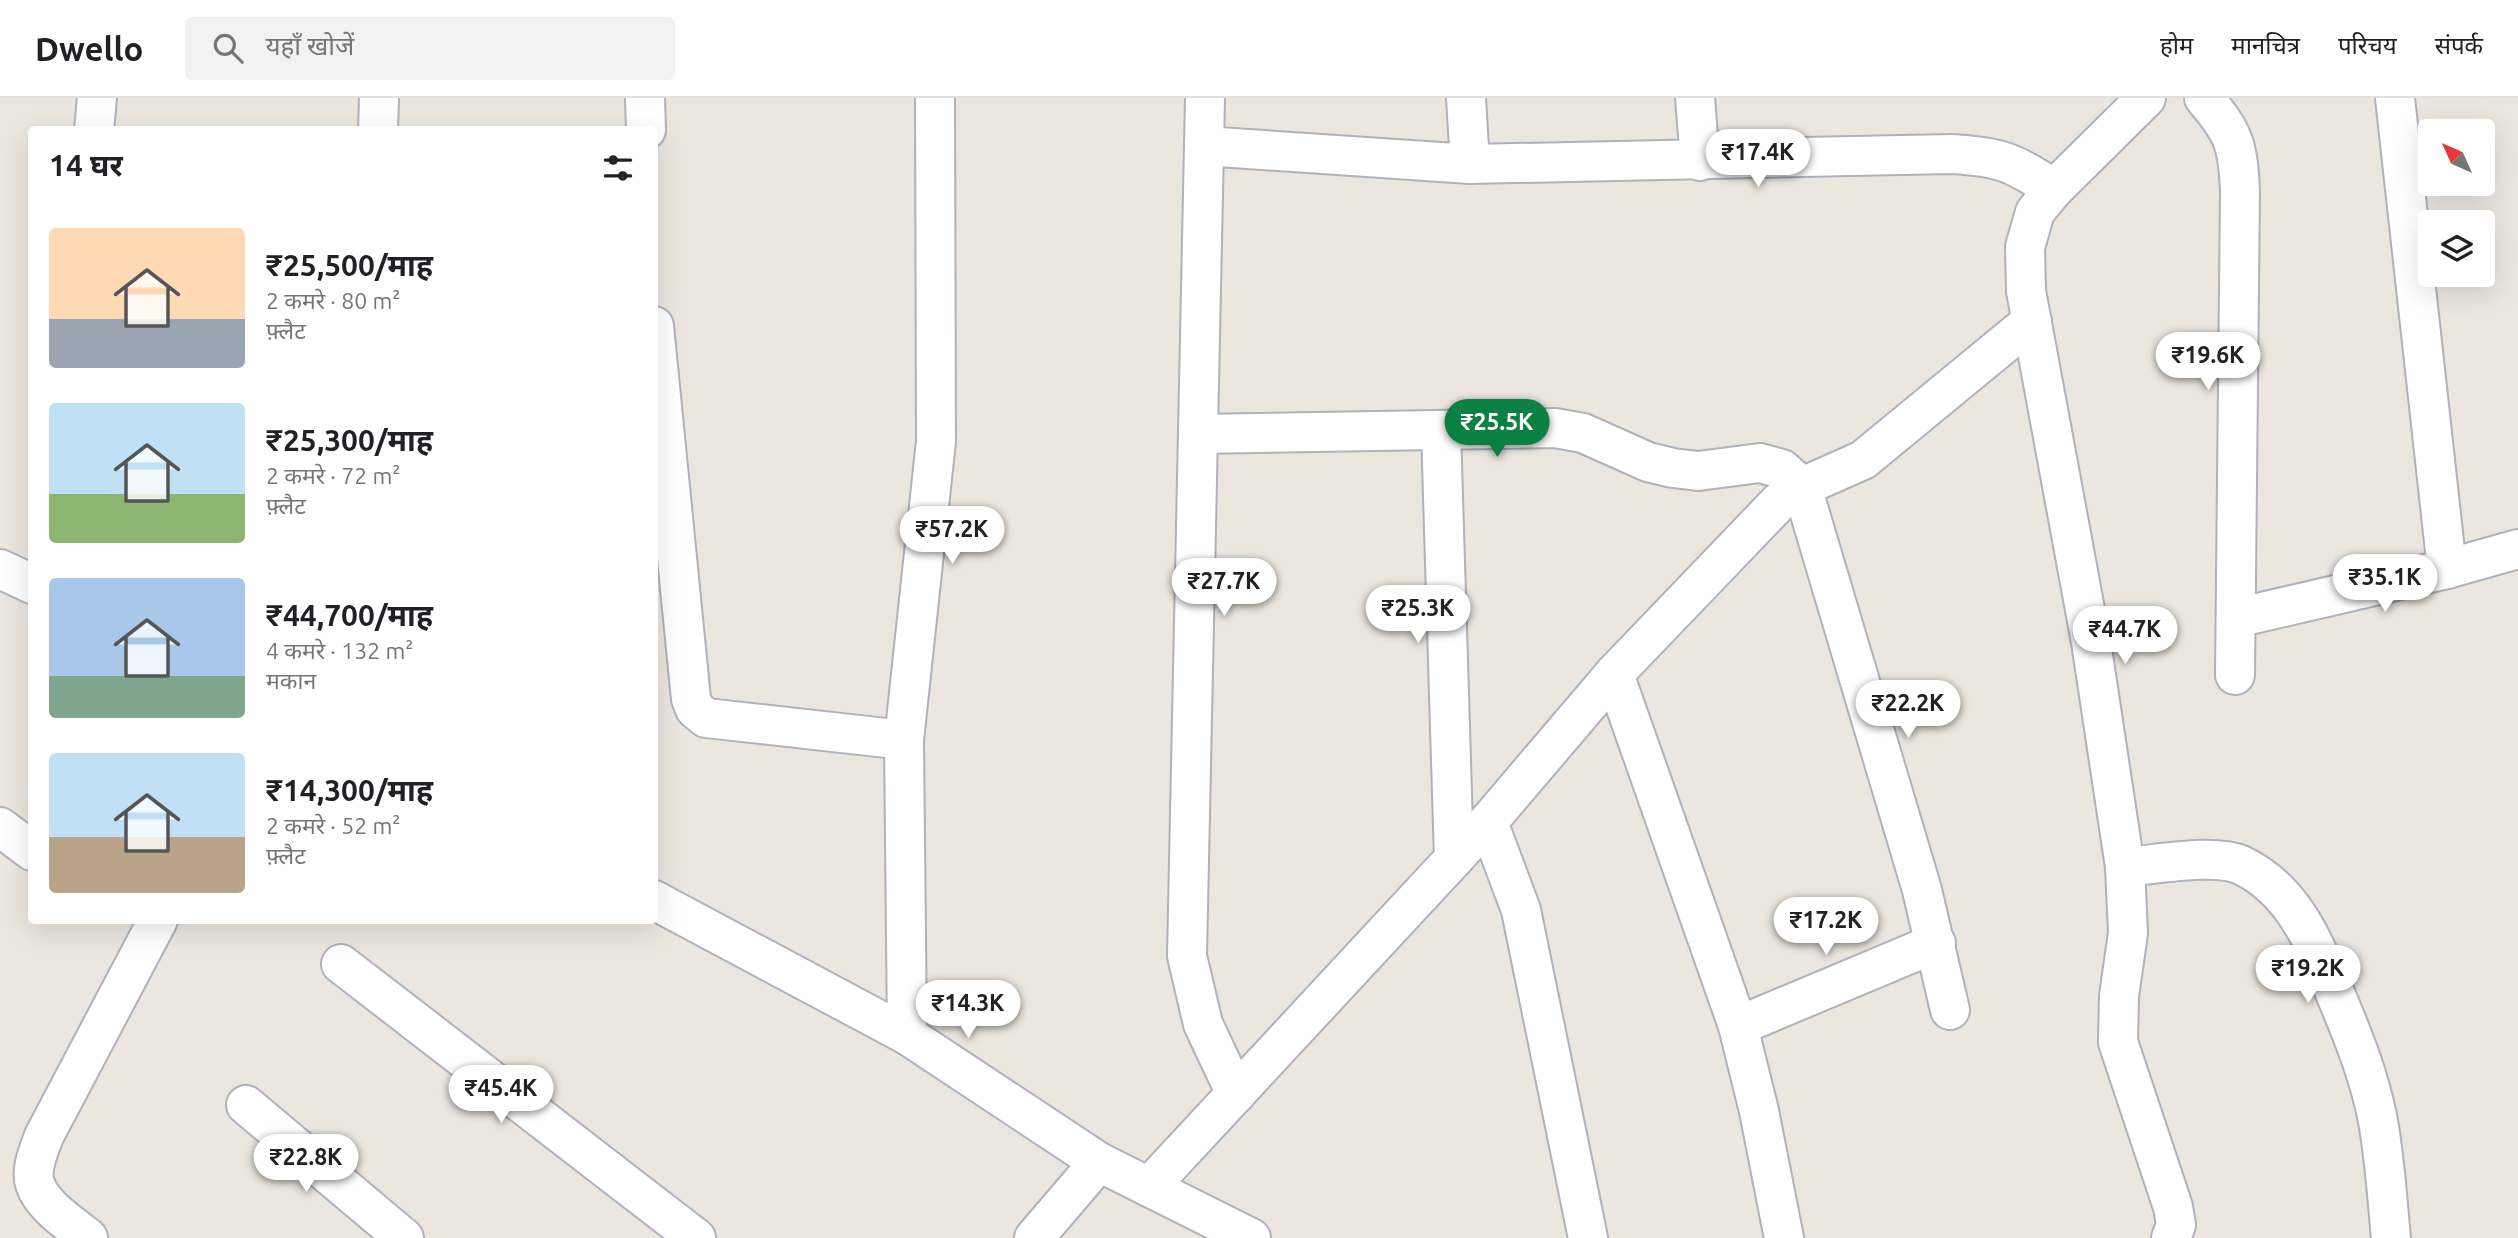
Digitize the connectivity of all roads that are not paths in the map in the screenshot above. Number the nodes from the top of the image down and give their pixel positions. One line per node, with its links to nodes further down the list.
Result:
1 (97, 98): 11 (street)
2 (379, 98): 12 (street)
3 (645, 98): 13 (street)
4 (935, 98): 30 (street)
5 (1205, 98): 14 (street)
6 (1466, 98): 16 (street)
7 (1695, 98): 15 (street)
8 (2146, 98): 17 (street)
9 (2204, 98): 27 (street)
10 (2395, 98): 25 (street)
11 (94, 126)
12 (378, 126)
13 (646, 126)
14 (1204, 146): 16 (street); 21 (street)
15 (1700, 161): 16 (street); 17 (street)
16 (1470, 164)
17 (2054, 189): 18 (street)
18 (2032, 321): 22 (street); 35 (street)
19 (658, 366): 30 (street)
20 (1441, 429): 21 (street); 22 (street); 34 (street)
21 (1198, 434): 43 (street)
22 (1802, 486): 28 (street); 38 (street)
23 (2518, 548): 25 (street)
24 (0, 569): 26 (street)
25 (2447, 569): 27 (street)
26 (28, 582)
27 (2236, 618): 29 (street)
28 (1614, 674): 31 (street); 41 (street)
29 (2235, 675)
30 (904, 740): 42 (street)
31 (1488, 822): 34 (street); 52 (street)
32 (0, 827): 33 (street)
33 (28, 848)
34 (1454, 859): 43 (street)
35 (2124, 867): 54 (street); 55 (street)
36 (658, 902): 42 (street)
37 (151, 924): 47 (street)
38 (1936, 943): 40 (street); 41 (street)
39 (341, 964): 49 (street)
40 (1950, 1010)
41 (1738, 1026): 53 (street)
42 (907, 1035): 45 (street)
43 (1236, 1094): 46 (street)
44 (246, 1105): 48 (street)
45 (1099, 1162): 46 (street); 50 (street)
46 (1149, 1187): 51 (street)
47 (88, 1238)
48 (404, 1238)
49 (696, 1238)
50 (1034, 1238)
51 (1251, 1238)
52 (1588, 1238)
53 (1784, 1238)
54 (2171, 1238)
55 (2391, 1238)

